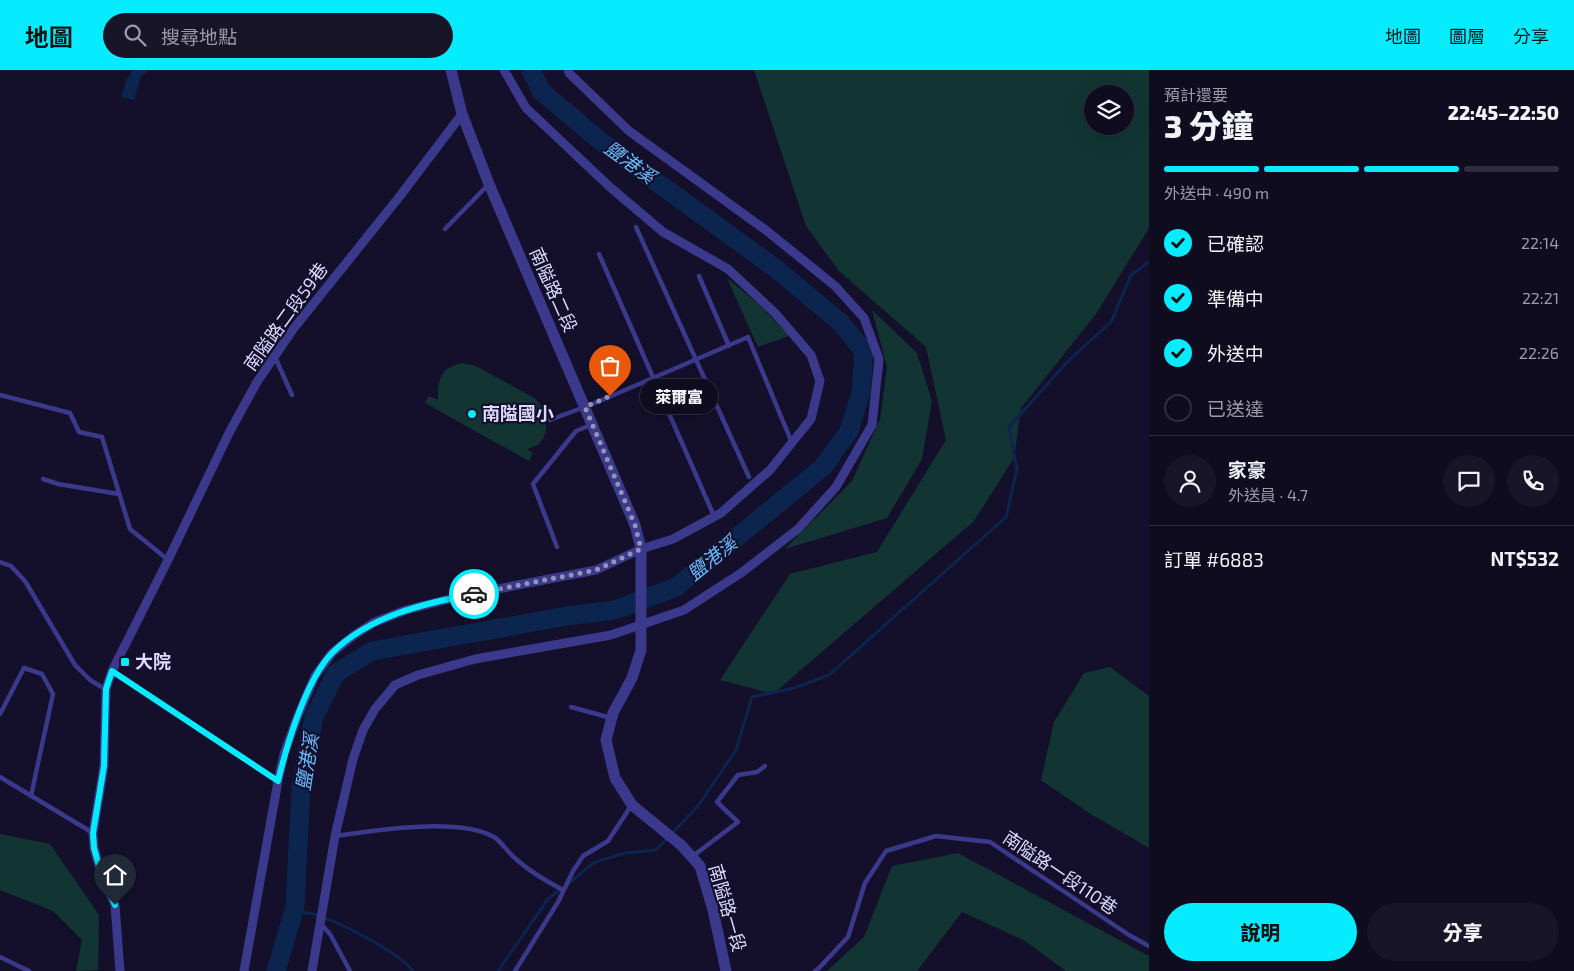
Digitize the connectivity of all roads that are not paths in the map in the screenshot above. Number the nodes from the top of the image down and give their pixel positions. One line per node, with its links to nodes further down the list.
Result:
1 (451, 70): 4 (street, 南隘路二段)
2 (504, 70): 19 (street)
3 (568, 70): 28 (street)
4 (462, 114): 5 (street, 南隘路二段); 11 (street, 南隘路二段59巷)
5 (489, 184): 7 (lane); 16 (street, 南隘路二段)
6 (636, 227): 12 (lane)
7 (445, 229)
8 (599, 254): 13 (lane)
9 (699, 276): 10 (lane)
10 (729, 346): 12 (lane); 19 (lane)
11 (274, 355): 15 (lane); 26 (street, 南隘路二段59巷)
12 (695, 360): 13 (lane); 20 (lane)
13 (654, 377): 16 (lane); 23 (lane)
14 (0, 395): 22 (lane)
15 (292, 395)
16 (585, 407): 17 (lane); 18 (street, 南隘路二段)
17 (550, 420)
18 (592, 424): 24 (lane); 25 (street, 南隘路二段)
19 (792, 443): 23 (street)
20 (749, 478)
21 (43, 479): 22 (lane)
22 (119, 494): 26 (lane)
23 (715, 517): 25 (street)
24 (557, 547)
25 (641, 549): 28 (street, 南隘路二段); 36 (street)
26 (168, 560): 29 (street, 南隘路二段59巷)
27 (0, 562): 30 (lane)
28 (640, 626): 33 (street, 南隘路一段); 40 (street)
29 (112, 671): 30 (street, 南隘路二段59巷); 36 (lane)
30 (106, 689): 39 (street, 南隘路二段59巷)
31 (571, 707): 33 (lane)
32 (0, 714): 37 (lane)
33 (612, 718): 38 (street, 南隘路一段)
34 (765, 766): 41 (lane)
35 (0, 777): 37 (lane)
36 (278, 781): 48 (street)
37 (31, 796): 39 (lane)
38 (632, 805): 41 (street, 南隘路一段); 42 (lane)
39 (93, 833): 47 (street, 南隘路二段59巷)
40 (335, 836): 42 (lane); 43 (street)
41 (692, 857): 52 (street, 南隘路一段)
42 (563, 890): 51 (lane)
43 (320, 922): 49 (street); 50 (lane)
44 (1149, 946): 53 (lane, 南隘路一段110巷)
45 (0, 957): 46 (lane)
46 (29, 971)
47 (120, 971)
48 (244, 971)
49 (312, 971)
50 (350, 971)
51 (515, 971)
52 (726, 971)
53 (815, 971)

